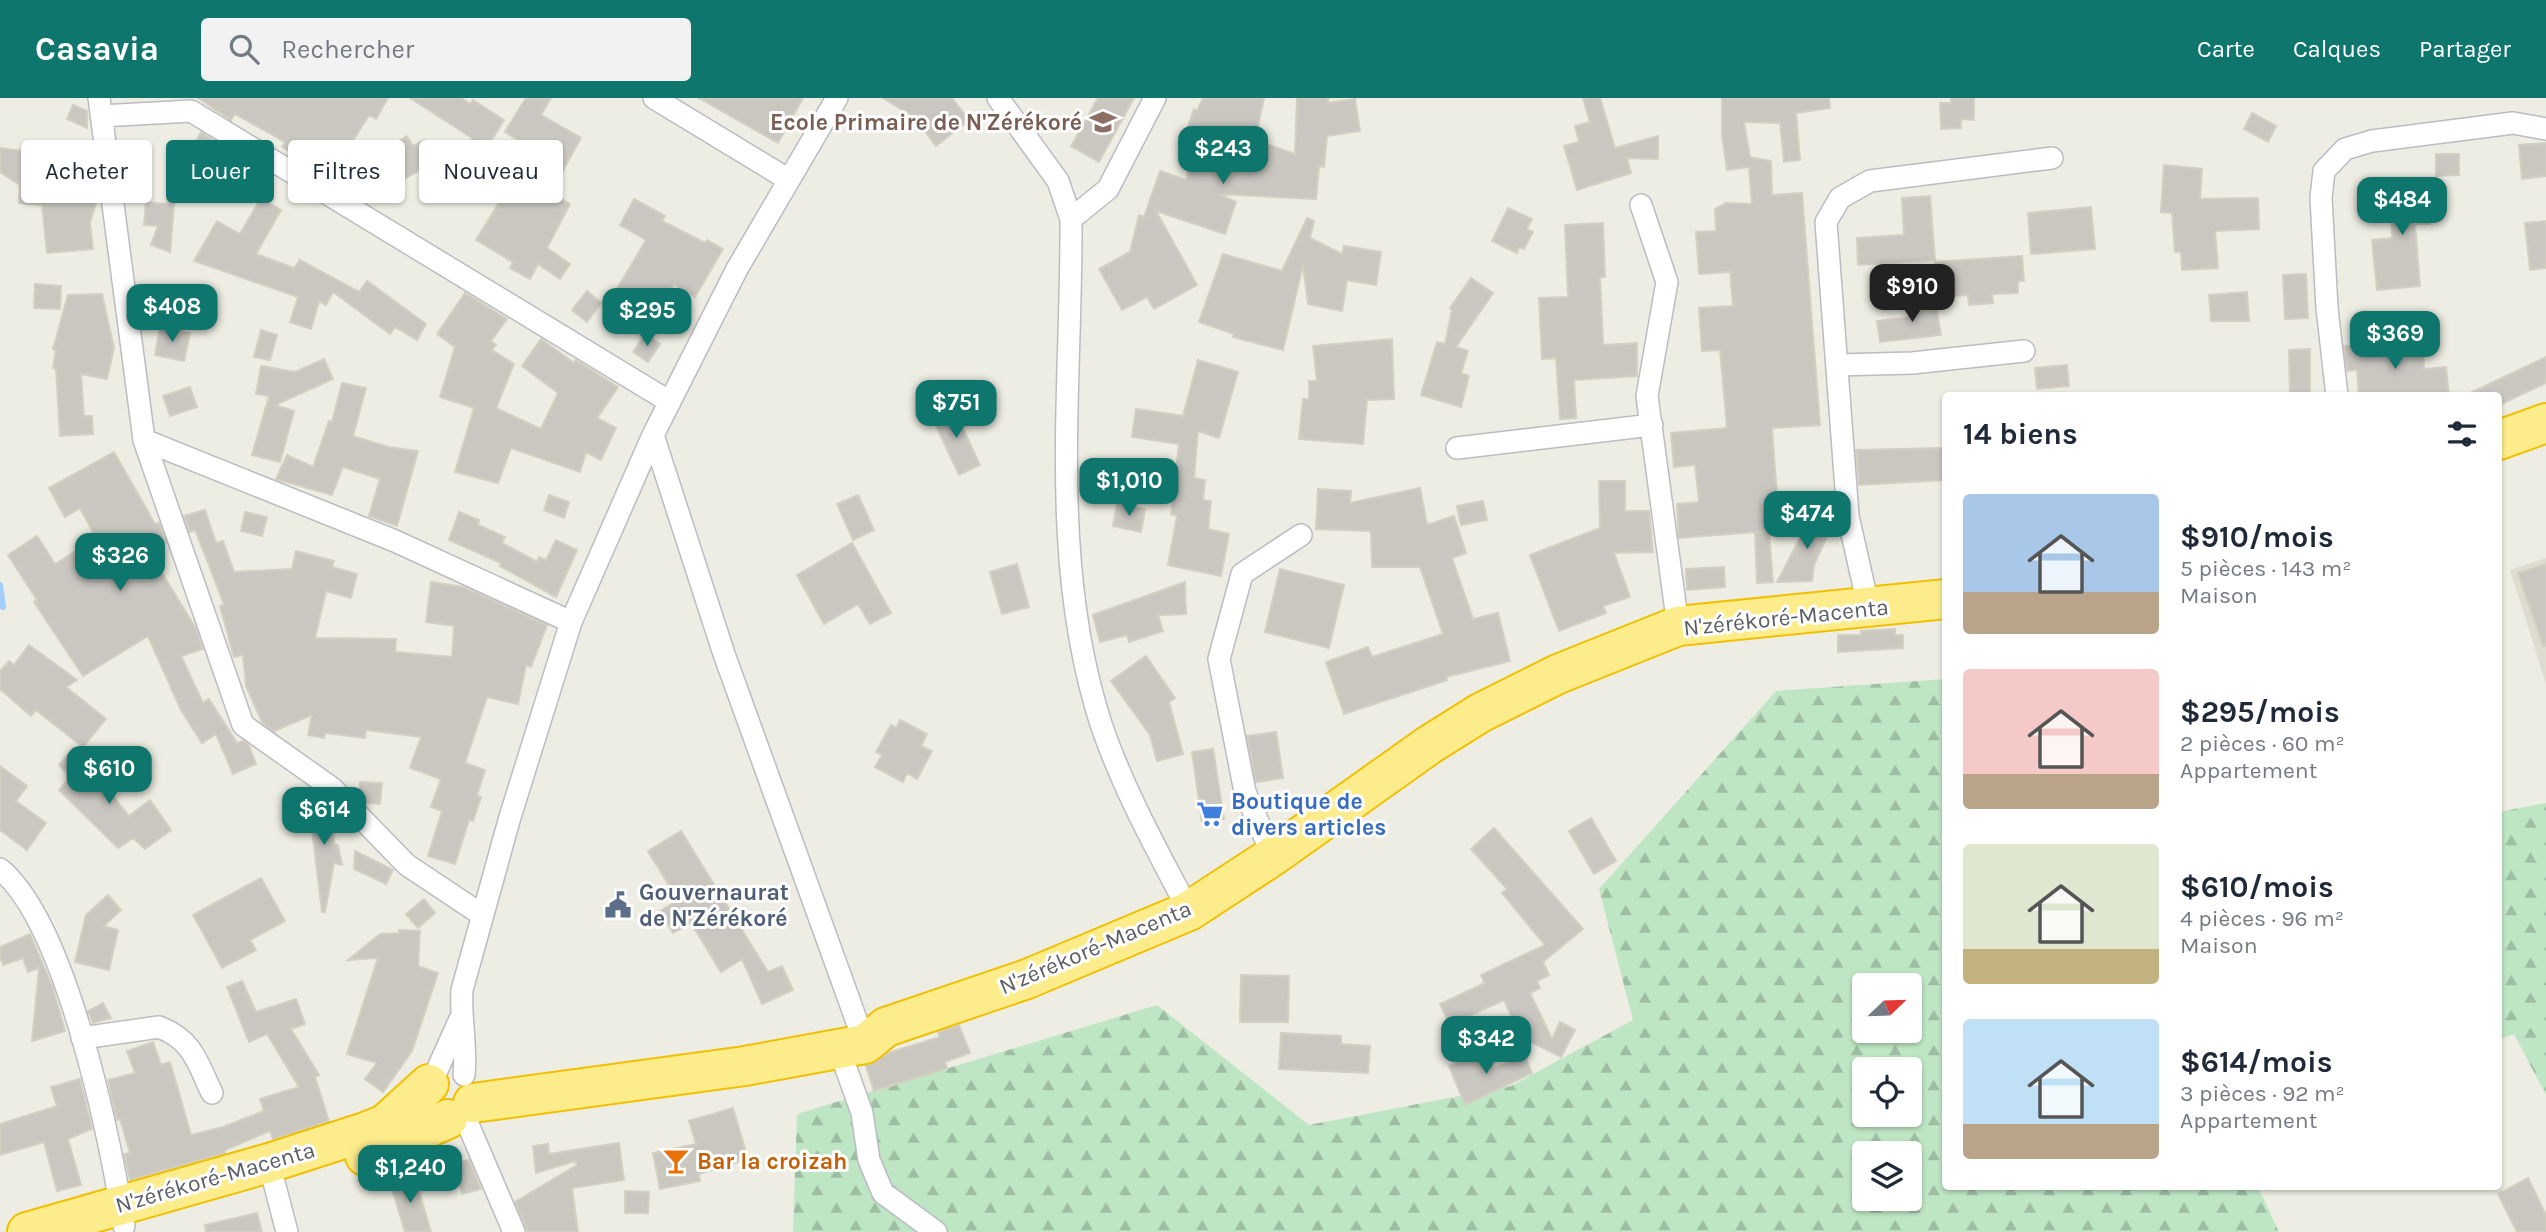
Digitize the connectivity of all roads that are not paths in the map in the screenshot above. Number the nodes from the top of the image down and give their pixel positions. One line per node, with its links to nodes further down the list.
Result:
1 (654, 98): 8 (street)
2 (837, 98): 8 (street)
3 (998, 98): 10 (street)
4 (1156, 98): 10 (street)
5 (100, 107): 14 (street); 19 (street)
6 (2546, 129): 13 (street)
7 (2052, 158): 12 (street)
8 (789, 180): 14 (street)
9 (1641, 205): 16 (street)
10 (1070, 219): 28 (street)
11 (2024, 351): 12 (street)
12 (1837, 365): 23 (street)
13 (2337, 392)
14 (670, 402): 17 (street)
15 (2546, 423): 18 (highway)
16 (1651, 425): 20 (street); 25 (street)
17 (653, 435): 24 (street); 31 (street)
18 (2502, 439)
19 (144, 440): 24 (street); 29 (street)
20 (1457, 448)
21 (1301, 535): 26 (street)
22 (1942, 600): 23 (highway, N'zérékoré-Macenta)
23 (1869, 609): 25 (highway, N'zérékoré-Macenta)
24 (571, 622): 29 (street)
25 (1678, 626): 26 (highway, N'zérékoré-Macenta)
26 (1273, 856): 28 (highway, N'zérékoré-Macenta)
27 (0, 869): 32 (street)
28 (1189, 911): 31 (highway, N'zérékoré-Macenta)
29 (482, 915): 30 (street)
30 (460, 1019): 34 (street); 34 (street)
31 (862, 1036): 34 (highway, N'zérékoré-Macenta); 40 (street)
32 (82, 1038): 33 (street); 36 (street)
33 (212, 1093)
34 (455, 1094): 35 (highway, N'zérékoré-Macenta); 39 (street)
35 (272, 1173): 36 (highway, N'zérékoré-Macenta); 38 (street)
36 (117, 1221): 37 (highway, N'zérékoré-Macenta)
37 (49, 1229)
38 (287, 1232)
39 (514, 1232)
40 (936, 1232)

